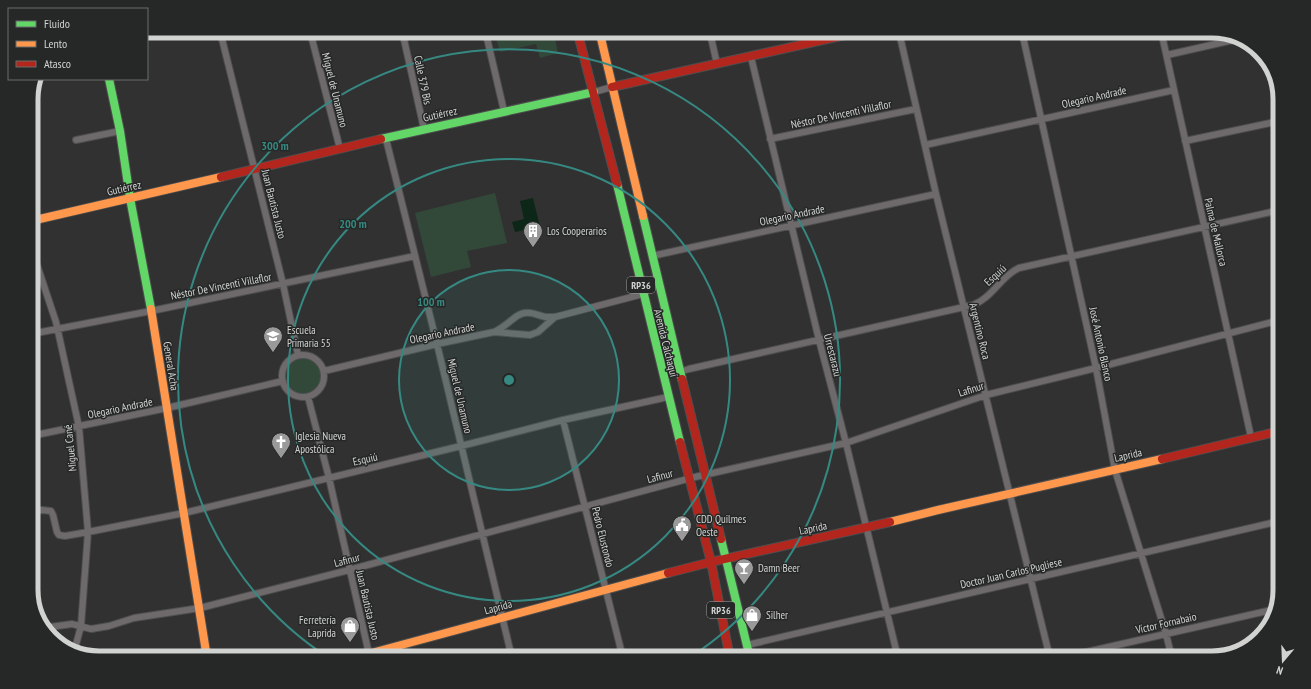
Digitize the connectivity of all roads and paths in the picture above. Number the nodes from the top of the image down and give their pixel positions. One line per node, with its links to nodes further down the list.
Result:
1 (222, 38): 32 (street, Juan Bautista Justo)
2 (312, 38): 31 (street, Miguel de Unamuno)
3 (404, 38): 24 (street, Calle 379 Bis)
4 (487, 38): 21 (street)
5 (579, 38): 19 (street, Avenida Calchaquí / RP36)
6 (601, 38): 17 (street, Avenida Calchaquí / RP36)
7 (711, 38): 15 (street)
8 (817, 38): 14 (street, Gutiérrez)
9 (900, 38): 20 (street, Argentino Roca)
10 (1023, 38): 22 (street, José Antonio Blanco)
11 (1163, 38): 13 (street, Palma de Mallorca)
12 (1230, 41): 13 (street)
13 (1167, 55): 18 (street, Palma de Mallorca)
14 (751, 57): 15 (street, Gutiérrez); 27 (street, Urrestarazu)
15 (717, 64): 17 (street, Gutiérrez)
16 (109, 80): 25 (street, General Acha)
17 (612, 87): 19 (street, Gutiérrez); 40 (street, Avenida Calchaquí / RP36)
18 (1174, 90): 22 (street, Olegario Andrade); 29 (street, Palma de Mallorca)
19 (594, 92): 21 (street, Gutiérrez); 44 (street, Avenida Calchaquí / RP36)
20 (916, 109): 27 (street, Néstor De Vincenti Villaflor); 30 (street, Argentino Roca)
21 (504, 111): 24 (street, Gutiérrez)
22 (1042, 119): 30 (street, Olegario Andrade); 41 (street, José Antonio Blanco)
23 (1273, 122): 29 (street)
24 (424, 129): 26 (street, Gutiérrez)
25 (120, 131): 28 (street); 34 (street, General Acha)
26 (386, 139): 31 (street, Gutiérrez); 39 (street, Miguel de Unamuno)
27 (770, 139): 37 (street, Urrestarazu)
28 (76, 140)
29 (1185, 141): 38 (street, Palma de Mallorca)
30 (925, 145): 33 (street, Argentino Roca)
31 (340, 149): 32 (street, Gutiérrez)
32 (255, 169): 34 (street, Gutiérrez); 43 (street, Juan Bautista Justo)
33 (936, 194): 37 (street, Olegario Andrade); 45 (street, Argentino Roca)
34 (130, 198): 36 (street, Gutiérrez); 46 (street, General Acha)
35 (1273, 212): 38 (street, Esquiú)
36 (38, 220)
37 (792, 225): 40 (street, Olegario Andrade); 53 (street, Urrestarazu)
38 (1205, 227): 41 (street, Esquiú); 52 (street, Palma de Mallorca)
39 (415, 256): 43 (street, Néstor De Vincenti Villaflor); 54 (street, Miguel de Unamuno)
40 (652, 256): 58 (street, Avenida Calchaquí / RP36)
41 (1072, 257): 45 (street, Esquiú); 56 (street, José Antonio Blanco)
42 (38, 268): 49 (street, Miguel Cané)
43 (283, 284): 46 (street, Néstor De Vincenti Villaflor); 55 (street, Juan Bautista Justo)
44 (643, 294): 47 (street, Olegario Andrade); 62 (street, Avenida Calchaquí / RP36)
45 (964, 306): 53 (street, Esquiú); 60 (street, Argentino Roca)
46 (151, 311): 49 (street, Néstor De Vincenti Villaflor); 63 (street, General Acha)
47 (555, 317): 50 (street, Olegario Andrade); 50 (street, Olegario Andrade)
48 (1273, 322): 52 (street, Lafinur)
49 (58, 329): 51 (street, Néstor De Vincenti Villaflor); 65 (street, Miguel Cané)
50 (494, 332): 54 (street, Olegario Andrade)
51 (38, 333)
52 (1229, 334): 56 (street, Lafinur); 68 (street, Palma de Mallorca)
53 (819, 340): 58 (street, Esquiú); 69 (street, Urrestarazu)
54 (437, 344): 57 (street, Olegario Andrade); 70 (street, Miguel de Unamuno)
55 (298, 355): 57 (street); 59 (street)
56 (1096, 368): 60 (street, Lafinur); 71 (street, José Antonio Blanco)
57 (324, 371): 61 (street)
58 (679, 372): 72 (street, Avenida Calchaquí / RP36)
59 (283, 380): 61 (street); 63 (street, Olegario Andrade)
60 (986, 395): 69 (street, Lafinur); 75 (street, Argentino Roca)
61 (308, 396): 73 (street, Juan Bautista Justo)
62 (668, 397): 64 (street, Esquiú); 74 (street, Avenida Calchaquí / RP36)
63 (167, 408): 65 (street, Olegario Andrade); 78 (street, General Acha)
64 (563, 420): 70 (street, Esquiú); 76 (street, Pedro Elustondo)
65 (79, 427): 67 (street, Olegario Andrade); 81 (street, Miguel Cané)
66 (1273, 432): 68 (street, Laprida)
67 (38, 435)
68 (1250, 437): 71 (street, Laprida)
69 (846, 443): 72 (street, Lafinur); 80 (street, Urrestarazu)
70 (461, 446): 73 (street, Esquiú); 82 (street, Miguel de Unamuno)
71 (1115, 470): 75 (street, Laprida); 83 (street, José Antonio Blanco)
72 (705, 475): 74 (street, Lafinur); 84 (street, Avenida Calchaquí / RP36)
73 (329, 478): 78 (street, Esquiú); 86 (street, Juan Bautista Justo)
74 (688, 479): 76 (street, Lafinur); 85 (street, Avenida Calchaquí / RP36)
75 (1009, 494): 80 (street, Laprida); 87 (street, Argentino Roca)
76 (585, 506): 82 (street, Lafinur); 88 (street, Pedro Elustondo)
77 (38, 511): 81 (street, Esquiú)
78 (184, 513): 81 (street, Esquiú); 89 (street, General Acha)
79 (1273, 523): 83 (street, Doctor Juan Carlos Pugliese)
80 (867, 528): 84 (street, Laprida); 91 (street, Urrestarazu)
81 (88, 532): 93 (street, Miguel Cané)
82 (482, 533): 86 (street, Lafinur); 92 (street, Miguel de Unamuno)
83 (1142, 554): 87 (street, Doctor Juan Carlos Pugliese); 95 (street, José Antonio Blanco)
84 (727, 558): 85 (street, Laprida); 96 (street, Avenida Calchaquí / RP36)
85 (710, 562): 88 (street, Laprida); 103 (street, Avenida Calchaquí / RP36)
86 (350, 570): 89 (street, Lafinur); 99 (street, Juan Bautista Justo)
87 (1029, 579): 91 (street, Doctor Juan Carlos Pugliese); 106 (street, Argentino Roca)
88 (606, 589): 92 (street, Laprida); 102 (street, Pedro Elustondo)
89 (200, 608): 93 (street, Lafinur); 98 (street, General Acha)
90 (1269, 610): 95 (street, Víctor Fornabaio)
91 (888, 612): 96 (street, Doctor Juan Carlos Pugliese); 105 (street, Urrestarazu)
92 (502, 618): 100 (street, Laprida); 101 (street, Miguel de Unamuno)
93 (80, 626): 94 (street, Lafinur); 97 (street, Miguel Cané)
94 (50, 627)
95 (1166, 634): 107 (street, Víctor Fornabaio); 108 (street, José Antonio Blanco)
96 (747, 645): 104 (street, Avenida Calchaquí / RP36)
97 (75, 646)
98 (206, 651)
99 (368, 651)
100 (380, 651)
101 (510, 651)
102 (621, 651)
103 (729, 651)
104 (748, 651)
105 (896, 651)
106 (1048, 651)
107 (1091, 651)
108 (1170, 651)

